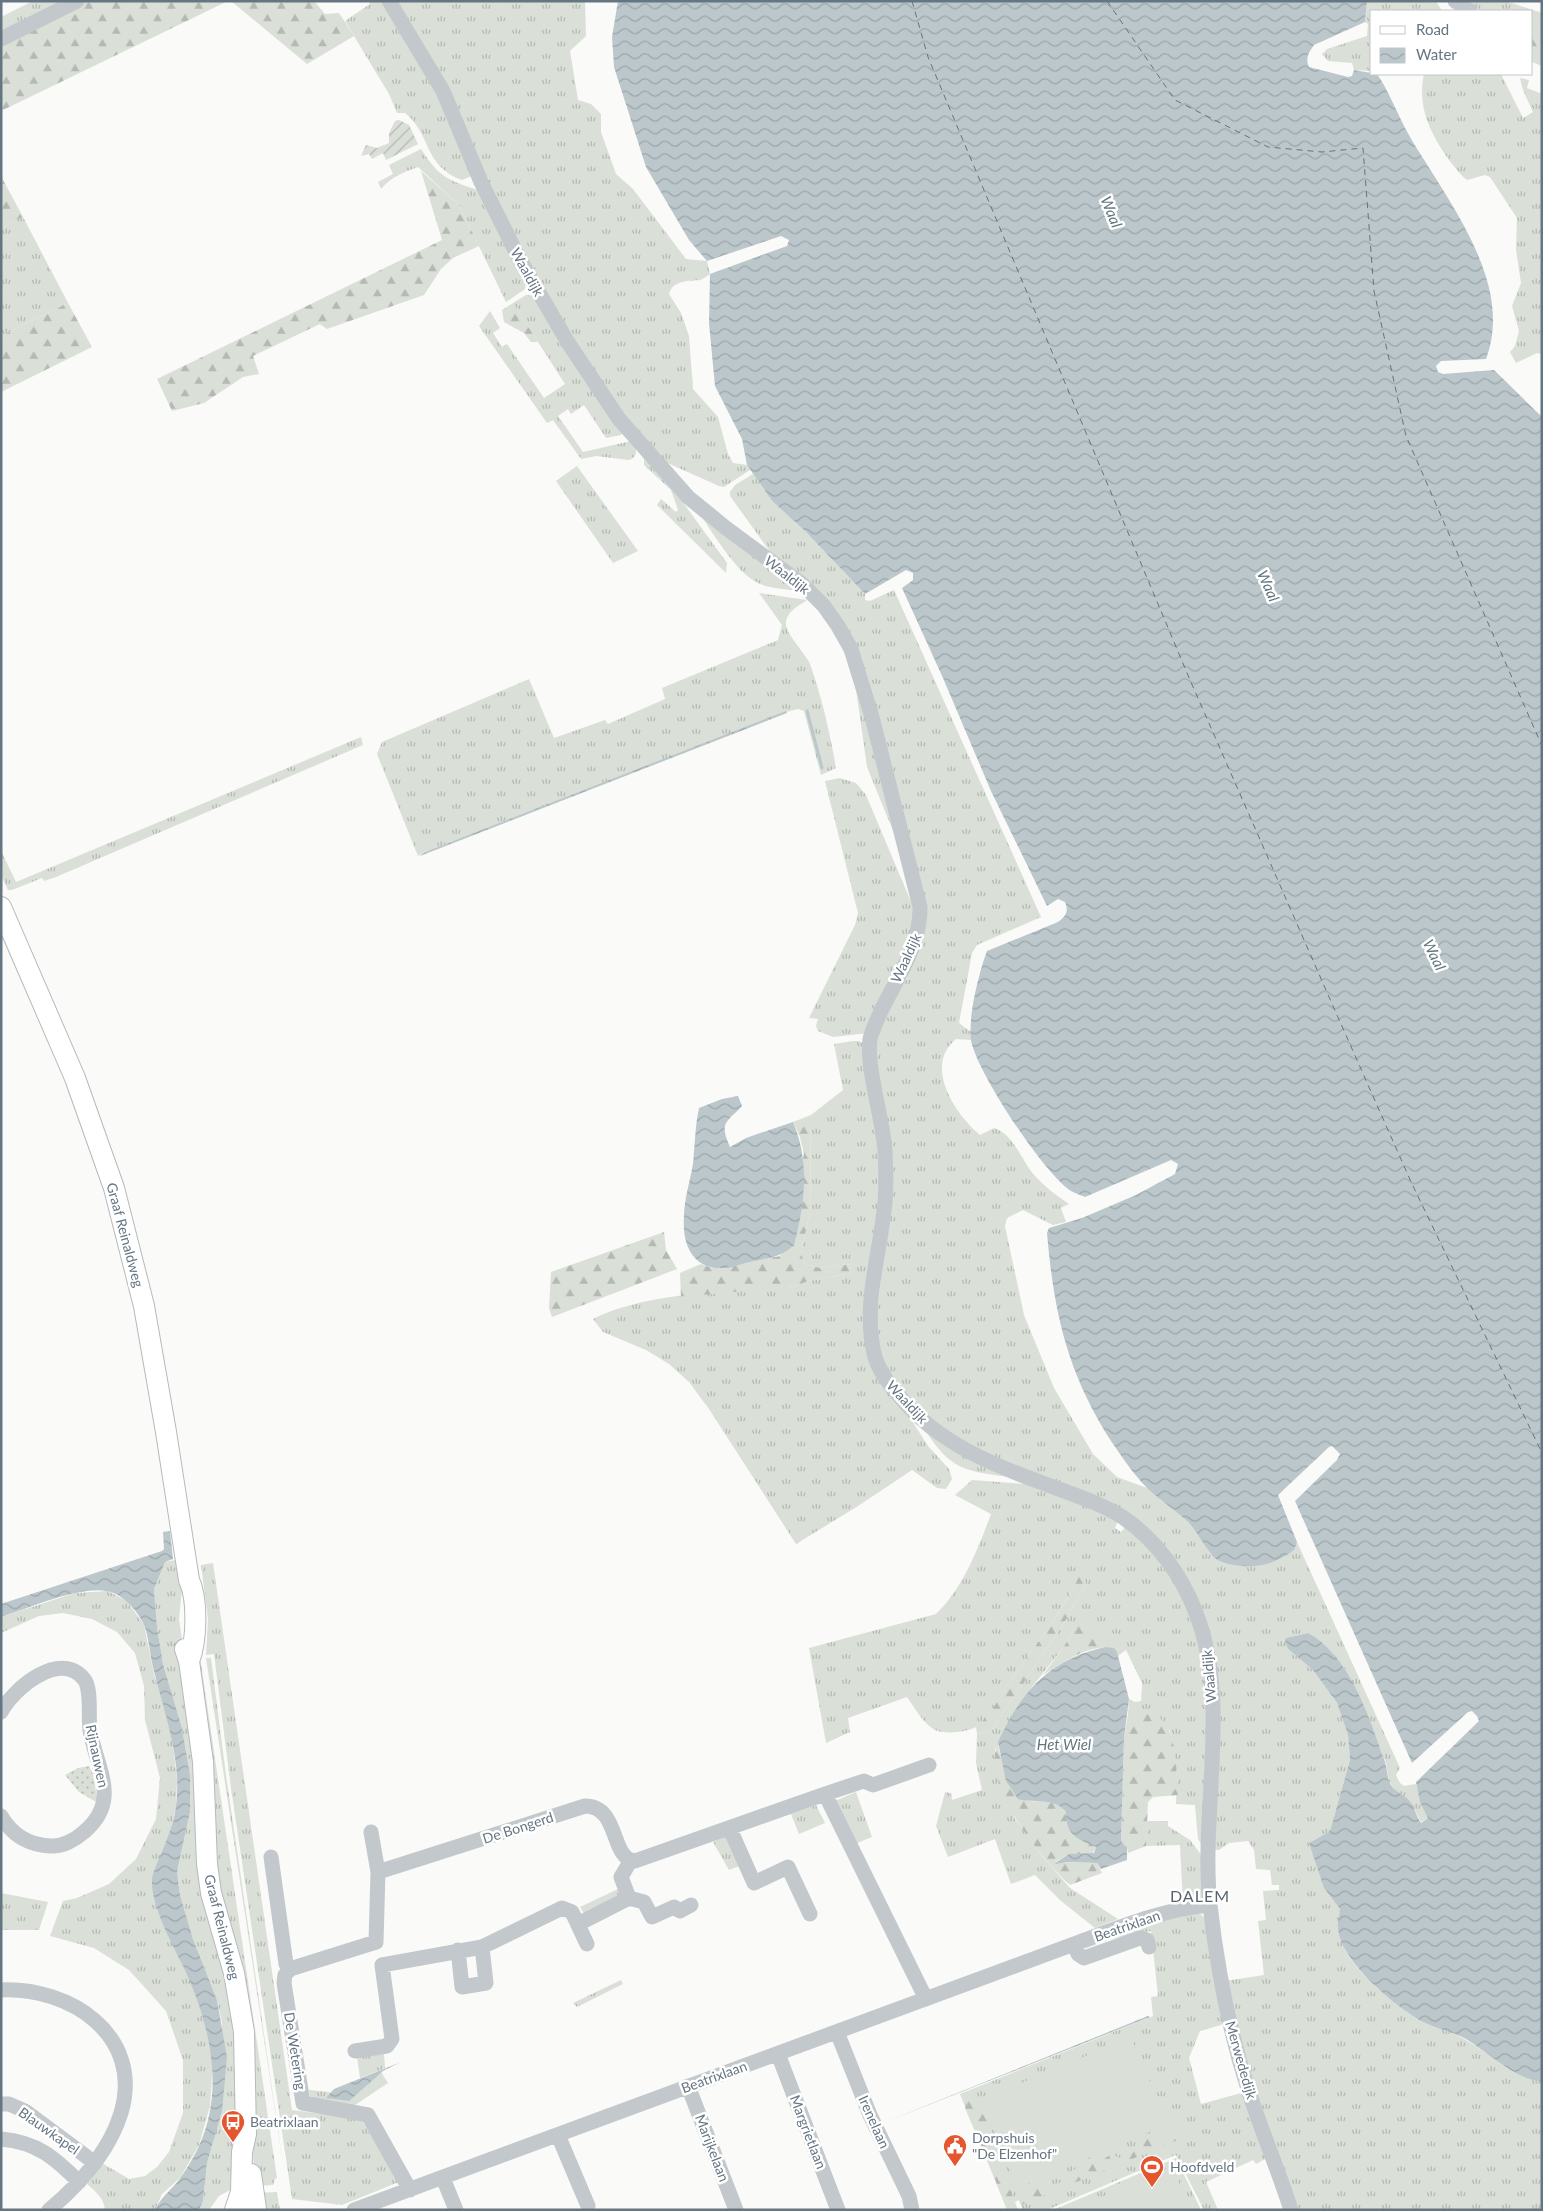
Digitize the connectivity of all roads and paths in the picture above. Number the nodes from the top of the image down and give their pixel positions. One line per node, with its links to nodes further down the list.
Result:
1 (77, 1): 5 (street)
2 (389, 1): 18 (street, Waaldijk)
3 (1454, 1): 4 (street)
4 (1468, 10)
5 (1, 39)
6 (1, 907): 36 (main road, Graaf Reinaldweg)
7 (1, 1712): 10 (street, Rijnauwen)
8 (929, 1765): 9 (street)
9 (825, 1794): 11 (street); 30 (street)
10 (1, 1816)
11 (730, 1828): 14 (street); 19 (street)
12 (371, 1832): 15 (street)
13 (271, 1857): 28 (street, De Wetering)
14 (631, 1860): 15 (street, De Bongerd); 16 (street)
15 (378, 1872): 21 (street)
16 (629, 1898): 17 (street); 20 (street)
17 (691, 1905)
18 (1210, 1905): 23 (street, Beatrixlaan); 52 (street, Merwededijk)
19 (810, 1914)
20 (578, 1924): 22 (street); 24 (street)
21 (376, 1942): 27 (street); 28 (street)
22 (588, 1944)
23 (1074, 1944): 25 (street, Beatrixlaan); 30 (street, Beatrixlaan)
24 (482, 1947): 26 (street); 26 (street)
25 (1149, 1947)
26 (458, 1950): 27 (street)
27 (382, 1965): 32 (street)
28 (290, 1969): 42 (street, De Wetering)
29 (1, 1990): 39 (street, Blauwkapel)
30 (926, 1999): 31 (street, Beatrixlaan)
31 (837, 2032): 33 (street, Beatrixlaan); 51 (street, Irenelaan)
32 (355, 2051)
33 (778, 2054): 34 (street, Beatrixlaan); 50 (street, Margrietlaan)
34 (688, 2086): 37 (street, Beatrixlaan); 49 (street, Marijkelaan)
35 (1, 2104): 39 (street, Blauwkapel)
36 (246, 2134): 45 (main road, Graaf Reinaldweg); 46 (main road, Graaf Reinaldweg)
37 (558, 2135): 40 (street, Beatrixlaan); 43 (street)
38 (1, 2138): 41 (street, Blauwkapel)
39 (95, 2163): 41 (street, Blauwkapel)
40 (443, 2178): 42 (street, Beatrixlaan); 48 (street)
41 (80, 2182): 44 (street, Blauwkapel)
42 (410, 2190): 47 (street, Beatrixlaan)
43 (588, 2206)
44 (49, 2210)
45 (235, 2210): 46 (main road)
46 (256, 2210)
47 (354, 2210)
48 (456, 2210)
49 (736, 2210)
50 (838, 2210)
51 (912, 2210)
52 (1291, 2210)

